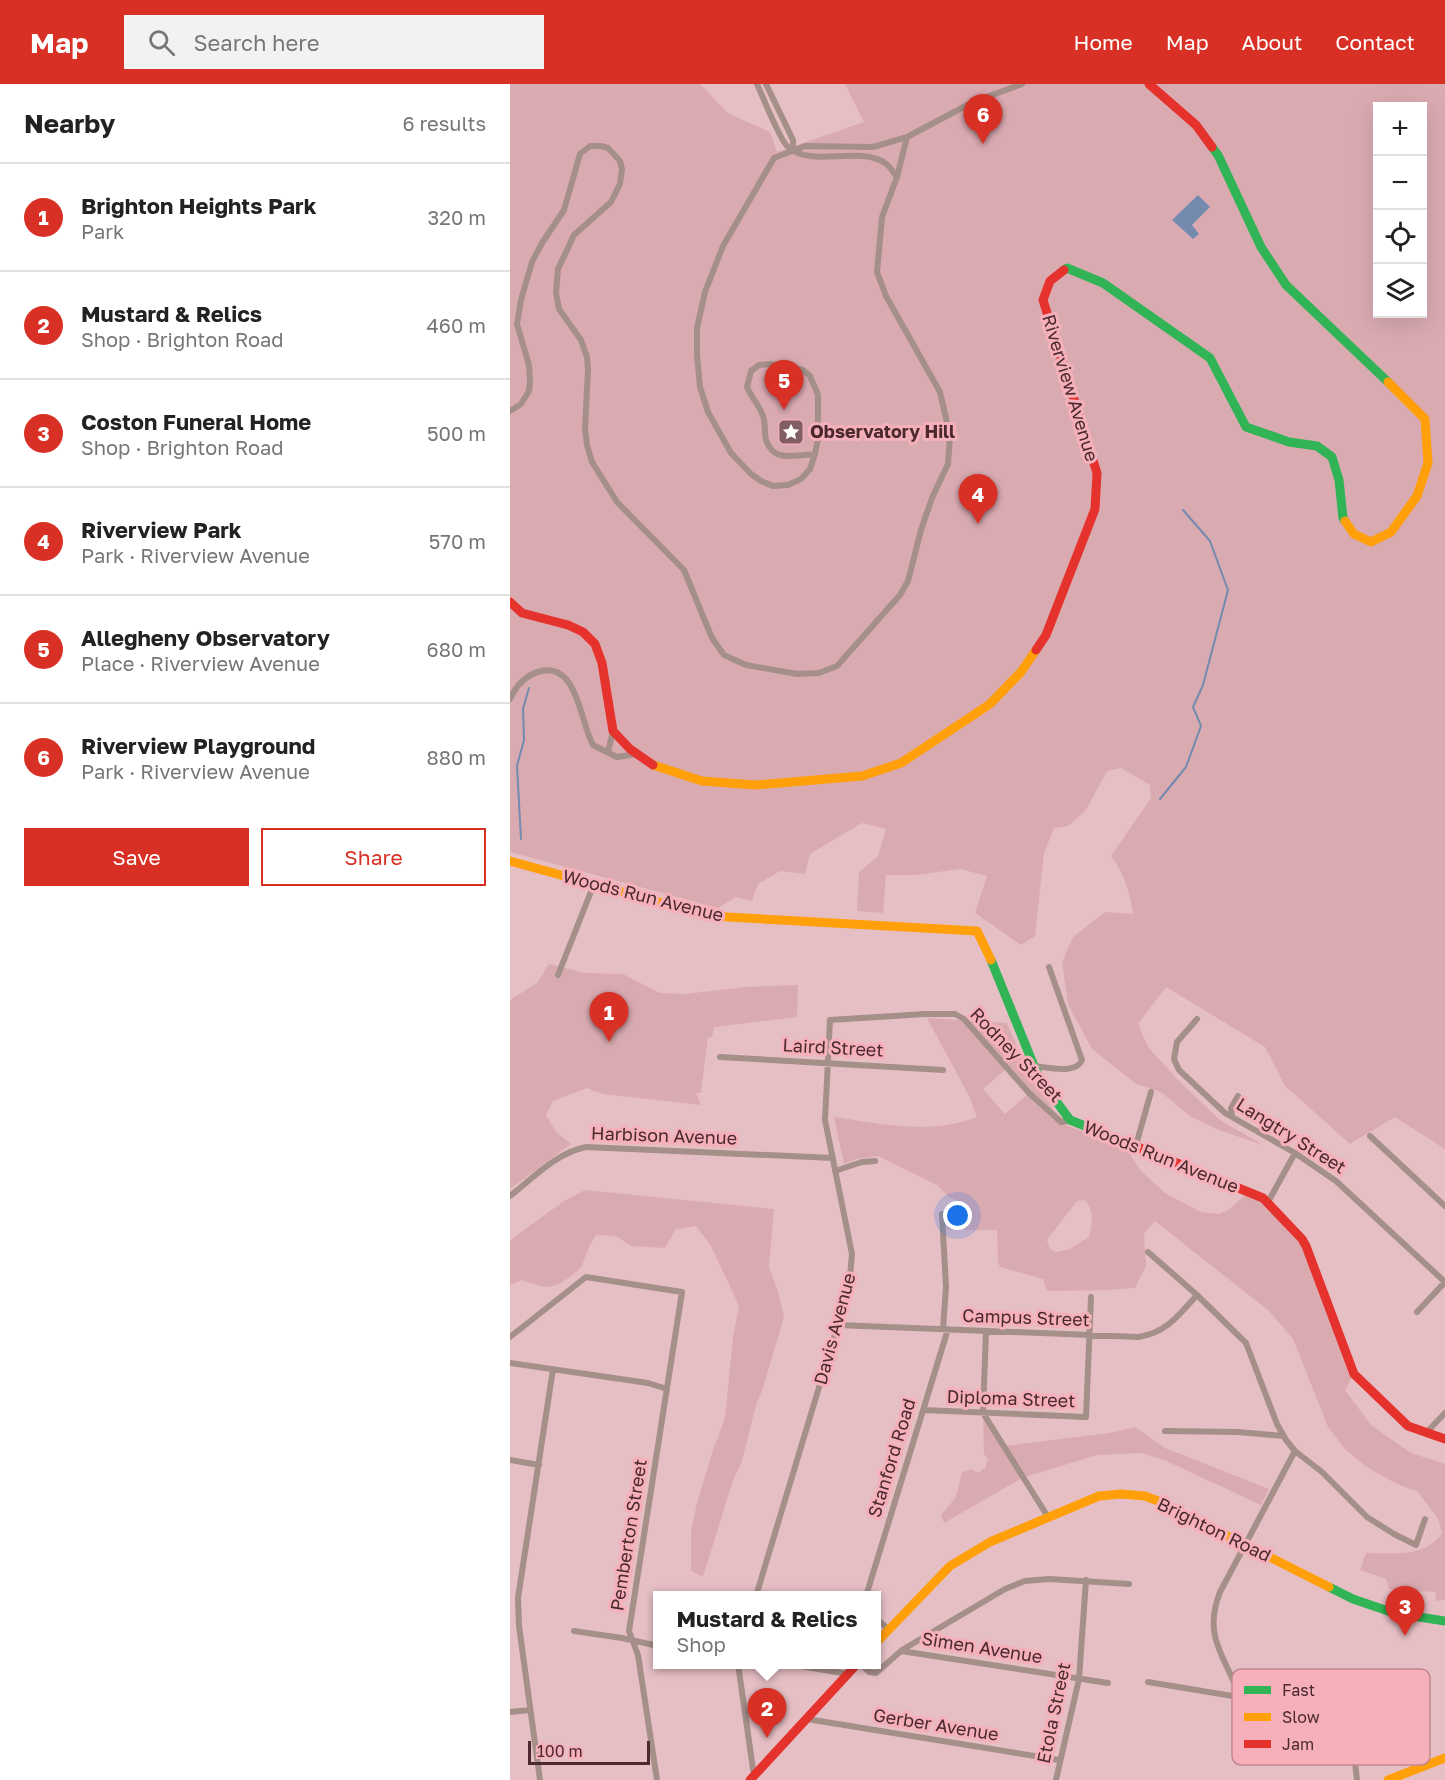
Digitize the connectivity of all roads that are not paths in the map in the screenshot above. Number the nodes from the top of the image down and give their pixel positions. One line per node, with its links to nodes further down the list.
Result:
1 (757, 84): 6 (street)
2 (766, 84): 6 (street)
3 (1022, 84): 5 (street)
4 (1149, 84): 14 (street, Riverview Avenue)
5 (907, 137): 6 (street); 7 (street)
6 (793, 151): 7 (street); 9 (street)
7 (897, 177): 8 (street)
8 (510, 411)
9 (815, 454): 9 (street)
10 (510, 602): 12 (street)
11 (510, 699): 13 (street)
12 (613, 731): 13 (street); 14 (street, Riverview Avenue)
13 (608, 752): 14 (street, Riverview Avenue)
14 (637, 754)
15 (510, 861): 16 (street, Woods Run Avenue)
16 (594, 884): 18 (street); 23 (street, Woods Run Avenue)
17 (1048, 967): 23 (street)
18 (558, 975)
19 (1197, 1019): 27 (street, Langtry Street)
20 (830, 1020): 22 (street, Davis Avenue); 28 (street, Rodney Street)
21 (720, 1057): 22 (street, Laird Street)
22 (828, 1062): 24 (street, Laird Street); 32 (street, Davis Avenue)
23 (1034, 1066): 28 (street, Woods Run Avenue)
24 (943, 1070)
25 (1151, 1092): 30 (street)
26 (1238, 1096): 27 (street)
27 (1232, 1117): 31 (street, Langtry Street)
28 (1070, 1120): 30 (street, Woods Run Avenue)
29 (1370, 1136): 37 (street)
30 (1136, 1146): 36 (street, Woods Run Avenue)
31 (1295, 1153): 36 (street); 40 (street, Langtry Street)
32 (832, 1158): 34 (street, Davis Avenue); 35 (street, Harbison Avenue)
33 (875, 1161): 34 (street)
34 (835, 1171): 44 (street, Davis Avenue)
35 (510, 1196)
36 (1268, 1202): 56 (street, Woods Run Avenue)
37 (1445, 1206)
38 (942, 1214): 45 (street, Stanford Road)
39 (1148, 1252): 41 (street)
40 (1445, 1282): 43 (street)
41 (1197, 1295): 47 (street, Campus Street); 57 (street)
42 (1091, 1297): 47 (street, Diploma Street)
43 (1417, 1312)
44 (838, 1325): 45 (street, Campus Street); 67 (street, Davis Avenue)
45 (946, 1329): 46 (street, Campus Street); 52 (street, Stanford Road)
46 (986, 1331): 47 (street, Campus Street); 53 (street)
47 (1089, 1335): 53 (street, Diploma Street)
48 (510, 1338): 51 (street, Pemberton Street)
49 (510, 1363): 50 (street)
50 (553, 1370): 51 (street); 61 (street)
51 (667, 1389): 74 (street, Pemberton Street)
52 (922, 1410): 53 (street, Diploma Street); 68 (street, Stanford Road)
53 (983, 1413): 62 (street)
54 (1445, 1413): 56 (street)
55 (1165, 1431): 57 (street)
56 (1426, 1433): 58 (street, Woods Run Avenue)
57 (1283, 1436): 59 (street)
58 (1445, 1438)
59 (1295, 1451): 63 (street); 64 (street)
60 (510, 1460): 61 (street)
61 (538, 1465): 89 (street)
62 (1048, 1517): 64 (street, Brighton Road); 71 (street, Brighton Road)
63 (1425, 1519)
64 (1244, 1545): 70 (street, Brighton Road); 84 (street)
65 (1086, 1580): 66 (street); 76 (street); 85 (street, Etola Street)
66 (1130, 1584)
67 (758, 1591)
68 (868, 1591)
69 (881, 1622): 71 (street)
70 (1445, 1622)
71 (889, 1629): 73 (street, Brighton Road)
72 (574, 1631): 74 (street)
73 (881, 1638)
74 (633, 1642): 75 (street); 99 (street, Pemberton Street)
75 (653, 1645)
76 (901, 1651): 81 (street, Simen Avenue); 85 (street, Simen Avenue)
77 (739, 1669): 97 (street)
78 (815, 1669): 83 (street)
79 (854, 1669): 83 (street)
80 (865, 1669): 82 (street, Simen Avenue)
81 (881, 1669)
82 (881, 1669)
83 (848, 1674): 91 (street)
84 (1232, 1677)
85 (1079, 1679): 87 (street, Simen Avenue); 93 (street, Etola Street)
86 (1148, 1682): 88 (street)
87 (1108, 1683)
88 (1232, 1696)
89 (530, 1710): 90 (street); 98 (street)
90 (510, 1712)
91 (807, 1719): 93 (street, Gerber Avenue); 97 (street)
92 (1445, 1758): 94 (street)
93 (1059, 1760): 100 (street, Etola Street)
94 (1430, 1764)
95 (1355, 1765): 101 (street)
96 (1427, 1765): 102 (street)
97 (753, 1779)
98 (540, 1780)
99 (657, 1780)
100 (1056, 1780)
101 (1357, 1780)
102 (1389, 1780)

